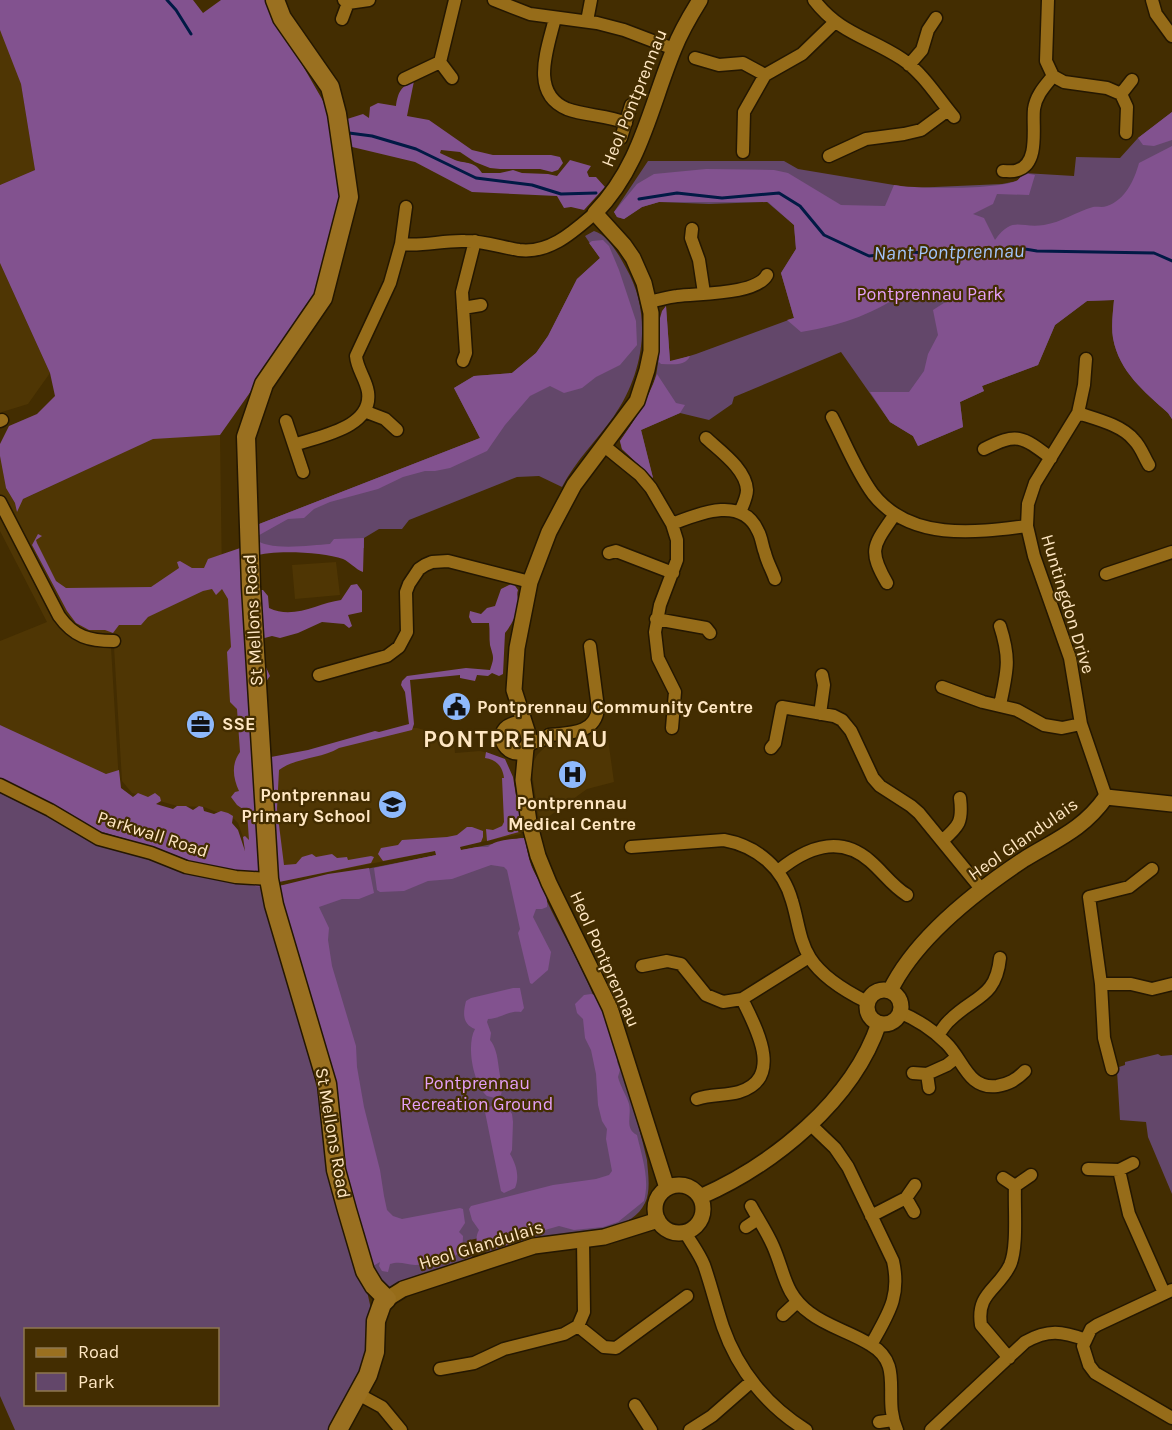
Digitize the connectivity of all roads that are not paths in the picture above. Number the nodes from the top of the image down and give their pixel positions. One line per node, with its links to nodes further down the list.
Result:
1 (275, 0): 96 (main road, St Mellons Road)
2 (369, 0): 10 (street)
3 (455, 0): 19 (street)
4 (496, 0): 11 (street)
5 (591, 0): 14 (street)
6 (700, 0): 17 (street, Heol Pontprennau)
7 (814, 0): 15 (street)
8 (1048, 0): 22 (street)
9 (1152, 0): 16 (street)
10 (346, 2): 13 (street)
11 (555, 18): 14 (street); 28 (street)
12 (936, 18): 20 (street)
13 (342, 19)
14 (587, 21): 17 (street)
15 (835, 22): 20 (street); 21 (street)
16 (1172, 36)
17 (674, 49): 35 (street, Heol Pontprennau)
18 (695, 58): 21 (street)
19 (440, 62): 23 (street); 24 (street)
20 (909, 65): 32 (street)
21 (765, 75): 31 (street)
22 (1053, 76): 26 (street); 33 (street)
23 (452, 78)
24 (404, 79)
25 (1132, 80): 26 (street)
26 (1121, 94): 29 (street)
27 (631, 105): 28 (street)
28 (626, 123): 30 (street)
29 (1126, 133)
30 (621, 138)
31 (743, 152)
32 (829, 156)
33 (1003, 171)
34 (406, 207): 38 (street)
35 (595, 213): 37 (street); 41 (street, Heol Pontprennau)
36 (692, 229): 40 (street)
37 (475, 241): 38 (street); 43 (street)
38 (401, 244): 46 (street)
39 (767, 275): 40 (street)
40 (704, 293): 41 (street)
41 (649, 302): 53 (street, Heol Pontprennau)
42 (481, 304): 43 (street)
43 (463, 308): 45 (street)
44 (1086, 359): 47 (street, Huntingdon Drive)
45 (463, 361)
46 (364, 411): 50 (street); 52 (street)
47 (1078, 413): 55 (street, Huntingdon Drive); 56 (street)
48 (832, 417): 60 (street)
49 (285, 421): 52 (street)
50 (397, 430)
51 (706, 438): 59 (street)
52 (294, 445): 57 (street)
53 (603, 445): 61 (street); 68 (street, Heol Pontprennau)
54 (984, 449): 55 (street)
55 (1051, 458): 62 (street, Huntingdon Drive)
56 (1149, 465)
57 (303, 472)
58 (0, 502): 73 (street)
59 (740, 512): 61 (street); 67 (street)
60 (896, 514): 62 (street); 69 (street)
61 (672, 524): 65 (street)
62 (1027, 526): 81 (street, Huntingdon Drive)
63 (1172, 552): 66 (street)
64 (609, 553): 65 (street)
65 (673, 573): 70 (street)
66 (1106, 574)
67 (775, 579)
68 (530, 582): 75 (street); 78 (street, Heol Pontprennau)
69 (887, 583)
70 (656, 619): 72 (street); 83 (street)
71 (1000, 626): 79 (street)
72 (710, 633)
73 (114, 641)
74 (590, 646): 84 (street)
75 (319, 675)
76 (822, 675): 80 (street)
77 (942, 687): 79 (street)
78 (514, 695): 82 (street, Heol Pontprennau); 84 (street, Heol Pontprennau)
79 (1000, 705): 81 (street)
80 (820, 714): 85 (street); 92 (street)
81 (1081, 724): 89 (street, Huntingdon Drive)
82 (507, 728): 84 (street); 86 (street)
83 (672, 728)
84 (527, 737): 86 (street); 87 (street, Heol Pontprennau)
85 (771, 748)
86 (509, 750): 87 (street, Heol Pontprennau)
87 (523, 780): 125 (street, Heol Pontprennau)
88 (0, 785): 96 (street, Parkwall Road)
89 (1106, 797): 91 (street); 97 (street, Heol Glandulais)
90 (960, 798): 92 (street)
91 (1172, 804)
92 (942, 841): 97 (street)
93 (630, 847): 95 (street)
94 (1152, 869): 102 (street)
95 (778, 871): 98 (street); 99 (street)
96 (269, 879): 138 (main road, St Mellons Road)
97 (982, 890): 104 (street, Heol Glandulais)
98 (907, 896)
99 (809, 957): 105 (street); 106 (street)
100 (1000, 958): 109 (street)
101 (642, 966): 105 (street)
102 (1101, 984): 103 (street); 111 (street)
103 (1172, 984)
104 (890, 992): 106 (street); 107 (street)
105 (742, 999): 116 (street)
106 (867, 1002): 108 (street)
107 (899, 1012): 108 (street); 109 (street)
108 (879, 1023): 117 (street)
109 (938, 1035): 110 (street)
110 (957, 1057): 113 (street); 114 (street)
111 (1112, 1069)
112 (913, 1073): 113 (street)
113 (927, 1074): 115 (street)
114 (1022, 1081)
115 (929, 1088)
116 (697, 1100)
117 (810, 1124): 126 (street); 130 (street)
118 (1133, 1163): 120 (street)
119 (1088, 1169): 120 (street)
120 (1119, 1170): 136 (street)
121 (1031, 1175): 124 (street)
122 (1003, 1178): 124 (street)
123 (915, 1185): 127 (street)
124 (1015, 1186): 144 (street)
125 (667, 1188): 126 (street); 132 (street)
126 (700, 1197): 134 (street)
127 (906, 1198): 129 (street); 130 (street)
128 (751, 1206): 131 (street)
129 (914, 1212)
130 (871, 1216): 143 (street)
131 (758, 1219): 133 (street); 139 (street)
132 (658, 1220): 134 (street); 135 (street, Heol Glandulais)
133 (746, 1227)
134 (685, 1232): 146 (street)
135 (583, 1240): 138 (street, Heol Glandulais); 141 (street)
136 (1168, 1292): 142 (street)
137 (687, 1296): 141 (street)
138 (387, 1299): 147 (main road)
139 (797, 1302): 140 (street); 143 (street)
140 (783, 1315)
141 (578, 1326): 145 (street)
142 (1086, 1340): 144 (street); 149 (street)
143 (871, 1345): 151 (street)
144 (1009, 1358): 157 (street)
145 (440, 1369)
146 (752, 1381): 155 (street); 156 (street)
147 (358, 1394): 152 (main road); 153 (street)
148 (635, 1406): 154 (street)
149 (1172, 1418)
150 (879, 1422): 151 (street)
151 (895, 1425)
152 (338, 1430)
153 (401, 1430)
154 (651, 1430)
155 (690, 1430)
156 (806, 1430)
157 (932, 1430)

